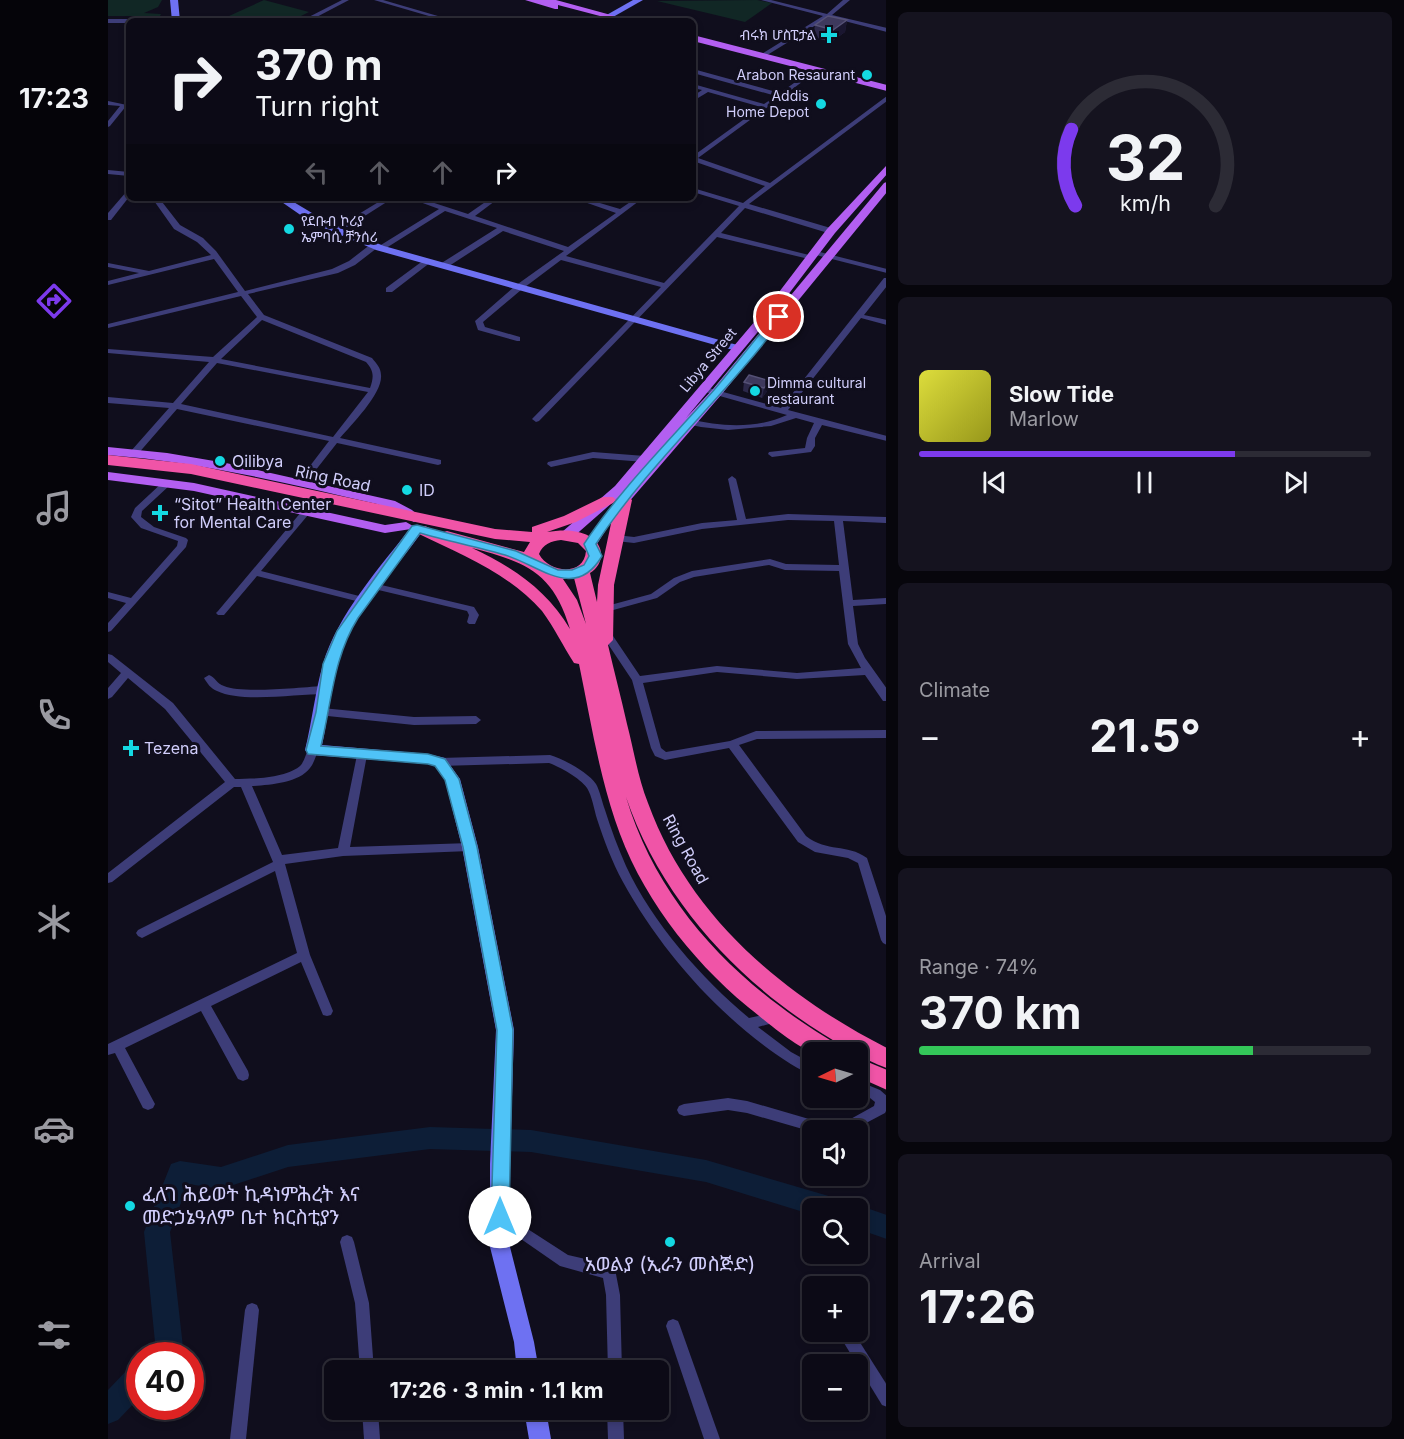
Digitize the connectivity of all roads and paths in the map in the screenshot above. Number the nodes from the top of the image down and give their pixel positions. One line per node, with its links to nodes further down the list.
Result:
1 (174, 0): 10 (street)
2 (346, 0): 11 (street)
3 (377, 0): 12 (street)
4 (529, 0): 13 (main road)
5 (546, 0): 14 (main road)
6 (639, 0): 15 (street)
7 (764, 0): 9 (street)
8 (847, 0): 9 (street)
9 (827, 16): 18 (street); 21 (street)
10 (176, 18)
11 (310, 18)
12 (441, 18)
13 (602, 18)
14 (603, 18)
15 (608, 18)
16 (108, 21): 17 (street)
17 (126, 21)
18 (886, 30)
19 (696, 39): 21 (main road)
20 (696, 43): 22 (main road)
21 (762, 56): 22 (main road)
22 (813, 71): 25 (main road); 27 (main road); 28 (street)
23 (696, 72): 28 (street)
24 (696, 87): 26 (street)
25 (886, 88)
26 (707, 90): 29 (street); 32 (street)
27 (886, 93)
28 (780, 95): 32 (street)
29 (696, 97)
30 (886, 98): 39 (street)
31 (108, 103): 33 (street)
32 (765, 106): 34 (street)
33 (108, 125)
34 (696, 157)
35 (696, 160): 39 (street)
36 (886, 168): 59 (main road, Libya Street)
37 (108, 172): 38 (street)
38 (126, 174)
39 (770, 185): 52 (street)
40 (886, 185): 64 (main road, Libya Street)
41 (696, 191): 52 (street)
42 (126, 196): 56 (street)
43 (157, 201): 65 (street)
44 (285, 201): 58 (street)
45 (385, 201): 58 (street)
46 (421, 201): 51 (street)
47 (440, 201): 51 (street)
48 (492, 201): 55 (street)
49 (586, 201): 54 (street)
50 (636, 201): 54 (street)
51 (434, 205): 53 (street)
52 (744, 205): 59 (street); 60 (street)
53 (444, 208): 55 (street); 61 (street)
54 (621, 212): 62 (street)
55 (469, 217): 57 (street)
56 (108, 218)
57 (502, 228): 62 (street); 69 (street)
58 (335, 231): 61 (street)
59 (831, 231): 63 (main road, Libya Street)
60 (715, 234): 63 (street); 74 (street)
61 (377, 247): 67 (street); 77 (street)
62 (569, 250): 66 (street)
63 (813, 255): 64 (street); 84 (main road, Libya Street)
64 (829, 255): 70 (street); 89 (main road, Libya Street)
65 (214, 256): 71 (street); 77 (street)
66 (560, 257): 74 (street); 75 (street)
67 (427, 262): 69 (street); 76 (street)
68 (108, 265): 71 (street)
69 (443, 266): 75 (street)
70 (886, 271)
71 (149, 273): 73 (street)
72 (886, 280): 78 (street)
73 (108, 283)
74 (666, 286): 80 (street)
75 (518, 288): 80 (street); 83 (street)
76 (389, 291)
77 (244, 292): 79 (street); 82 (street)
78 (860, 316): 81 (street); 92 (street)
79 (261, 317): 86 (street); 88 (street)
80 (635, 319): 84 (street); 94 (street)
81 (886, 324)
82 (108, 326)
83 (517, 339)
84 (737, 348): 87 (main road, Libya Street)
85 (108, 351): 86 (street)
86 (215, 360): 88 (street); 91 (street)
87 (705, 389): 89 (street); 102 (main road, Libya Street)
88 (373, 391): 97 (street)
89 (717, 392): 92 (street); 95 (main road, Libya Street)
90 (108, 400): 91 (street)
91 (177, 406): 97 (street); 100 (street)
92 (783, 411): 93 (street)
93 (795, 415): 95 (street); 96 (street)
94 (536, 419)
95 (689, 422): 111 (main road, Libya Street)
96 (819, 422): 98 (street); 101 (street)
97 (335, 439): 104 (street); 110 (street)
98 (886, 439)
99 (108, 452): 100 (main road)
100 (134, 453): 110 (main road)
101 (772, 454)
102 (645, 459): 105 (street); 111 (main road, Libya Street)
103 (108, 460): 116 (highway, Ring Road)
104 (438, 462)
105 (551, 464)
106 (108, 468): 116 (highway, Ring Road)
107 (108, 476): 109 (main road)
108 (732, 479): 115 (street)
109 (167, 483): 112 (main road); 129 (street)
110 (301, 483): 116 (main road)
111 (616, 500): 117 (highway); 118 (main road, Libya Street); 120 (highway); 121 (main road, Libya Street)
112 (305, 513): 116 (main road); 125 (street)
113 (838, 519): 114 (street); 115 (street); 123 (street)
114 (886, 520)
115 (742, 521): 120 (street)
116 (415, 526): 117 (highway, Ring Road); 122 (highway, Ring Road); 126 (street); 139 (highway)
117 (464, 527): 119 (highway, Ring Road)
118 (567, 535): 119 (highway); 121 (highway)
119 (549, 537): 122 (highway)
120 (616, 538): 132 (highway)
121 (590, 544): 124 (highway)
122 (539, 567): 124 (highway); 139 (highway, Ring Road)
123 (842, 568): 131 (street); 132 (street)
124 (581, 572): 137 (highway, Ring Road)
125 (255, 573): 128 (street); 133 (street)
126 (373, 586): 128 (street); 134 (street)
127 (108, 595): 129 (street)
128 (364, 600): 144 (street)
129 (132, 601): 135 (street)
130 (886, 601): 131 (street)
131 (847, 603): 140 (street)
132 (606, 609): 136 (highway)
133 (221, 613)
134 (472, 622)
135 (108, 629)
136 (604, 631): 137 (highway); 143 (street)
137 (603, 654): 168 (highway, Ring Road)
138 (108, 657): 141 (street)
139 (587, 670): 164 (highway, Ring Road)
140 (868, 671): 143 (street); 146 (street)
141 (127, 673): 145 (street); 154 (street)
142 (208, 678): 144 (street)
143 (637, 680): 150 (street)
144 (325, 690): 147 (street)
145 (108, 695)
146 (886, 695)
147 (322, 712): 148 (street); 151 (street)
148 (476, 720)
149 (886, 734): 150 (street)
150 (732, 744): 160 (street)
151 (313, 750): 152 (street); 154 (street)
152 (362, 755): 153 (street); 156 (street)
153 (440, 762): 155 (street); 165 (street)
154 (238, 783): 157 (street); 158 (street)
155 (470, 847): 156 (street); 176 (street)
156 (343, 852): 157 (street)
157 (279, 862): 159 (street); 161 (street)
158 (108, 879)
159 (142, 933)
160 (886, 940)
161 (304, 955): 162 (street); 163 (street)
162 (204, 1004): 167 (street); 171 (street)
163 (327, 1011)
164 (777, 1017): 165 (street); 166 (highway, Ring Road)
165 (747, 1024): 169 (street)
166 (815, 1042)
167 (113, 1048): 174 (street)
168 (886, 1059)
169 (802, 1065)
170 (868, 1072): 172 (highway)
171 (243, 1075)
172 (886, 1081)
173 (868, 1091): 175 (street)
174 (148, 1104)
175 (684, 1110)
176 (500, 1217): 182 (street); 183 (street)
177 (347, 1242): 181 (street)
178 (252, 1310): 188 (street)
179 (673, 1326): 192 (street)
180 (851, 1342): 184 (street)
181 (366, 1360)
182 (526, 1360)
183 (615, 1360)
184 (886, 1400)
185 (371, 1420): 189 (street)
186 (537, 1420): 190 (street)
187 (615, 1420): 191 (street)
188 (238, 1439)
189 (372, 1439)
190 (540, 1439)
191 (616, 1439)
192 (712, 1439)

